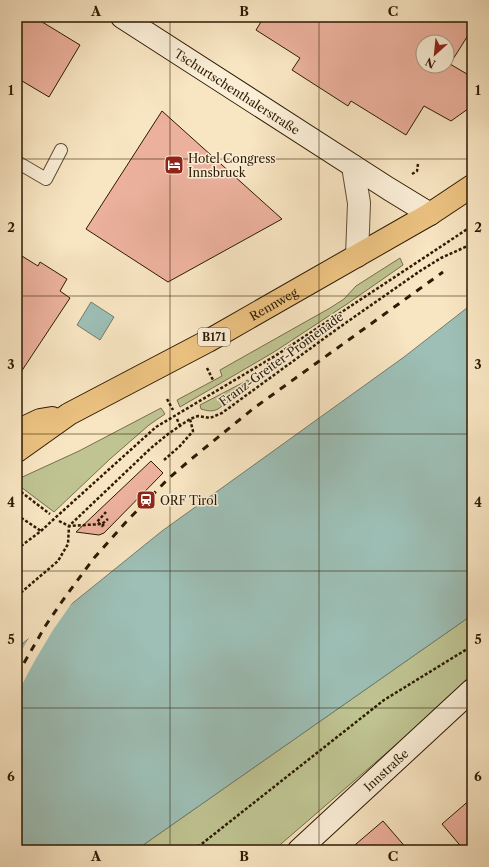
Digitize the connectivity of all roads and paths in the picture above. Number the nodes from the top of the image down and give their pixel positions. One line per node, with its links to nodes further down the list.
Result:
1 (122, 17): 5 (street, Tschurtschenthalerstraße)
2 (61, 150): 3 (lane)
3 (17, 162)
4 (418, 164): 6 (path)
5 (353, 166): 8 (street, Tschurtschenthalerstraße); 11 (street)
6 (411, 174)
7 (472, 186): 8 (main road, Rennweg / B171)
8 (430, 214): 11 (main road, Rennweg / B171)
9 (472, 226): 33 (path)
10 (472, 244): 13 (path, Franz-Greiter-Promenade)
11 (357, 256): 18 (main road, Rennweg / B171)
12 (417, 267): 13 (path)
13 (420, 271): 20 (path, Franz-Greiter-Promenade)
14 (206, 368): 15 (path)
15 (213, 380)
16 (167, 399): 17 (path)
17 (173, 410)
18 (69, 414): 21 (main road, Rennweg / B171); 25 (main road, Rennweg / B171)
19 (177, 419): 23 (path)
20 (190, 419): 23 (path); 26 (path)
21 (40, 420): 22 (street); 24 (main road, Rennweg / B171)
22 (17, 422)
23 (180, 426): 32 (path)
24 (17, 431)
25 (17, 451)
26 (164, 460)
27 (17, 489): 29 (path)
28 (106, 512): 32 (path)
29 (50, 514)
30 (17, 515): 33 (path)
31 (59, 521): 32 (path)
32 (69, 526): 35 (path)
33 (41, 531): 34 (path)
34 (17, 549)
35 (17, 596)
36 (472, 646): 38 (path)
37 (470, 696): 39 (street, Innstraße)
38 (194, 850)
39 (299, 850)

